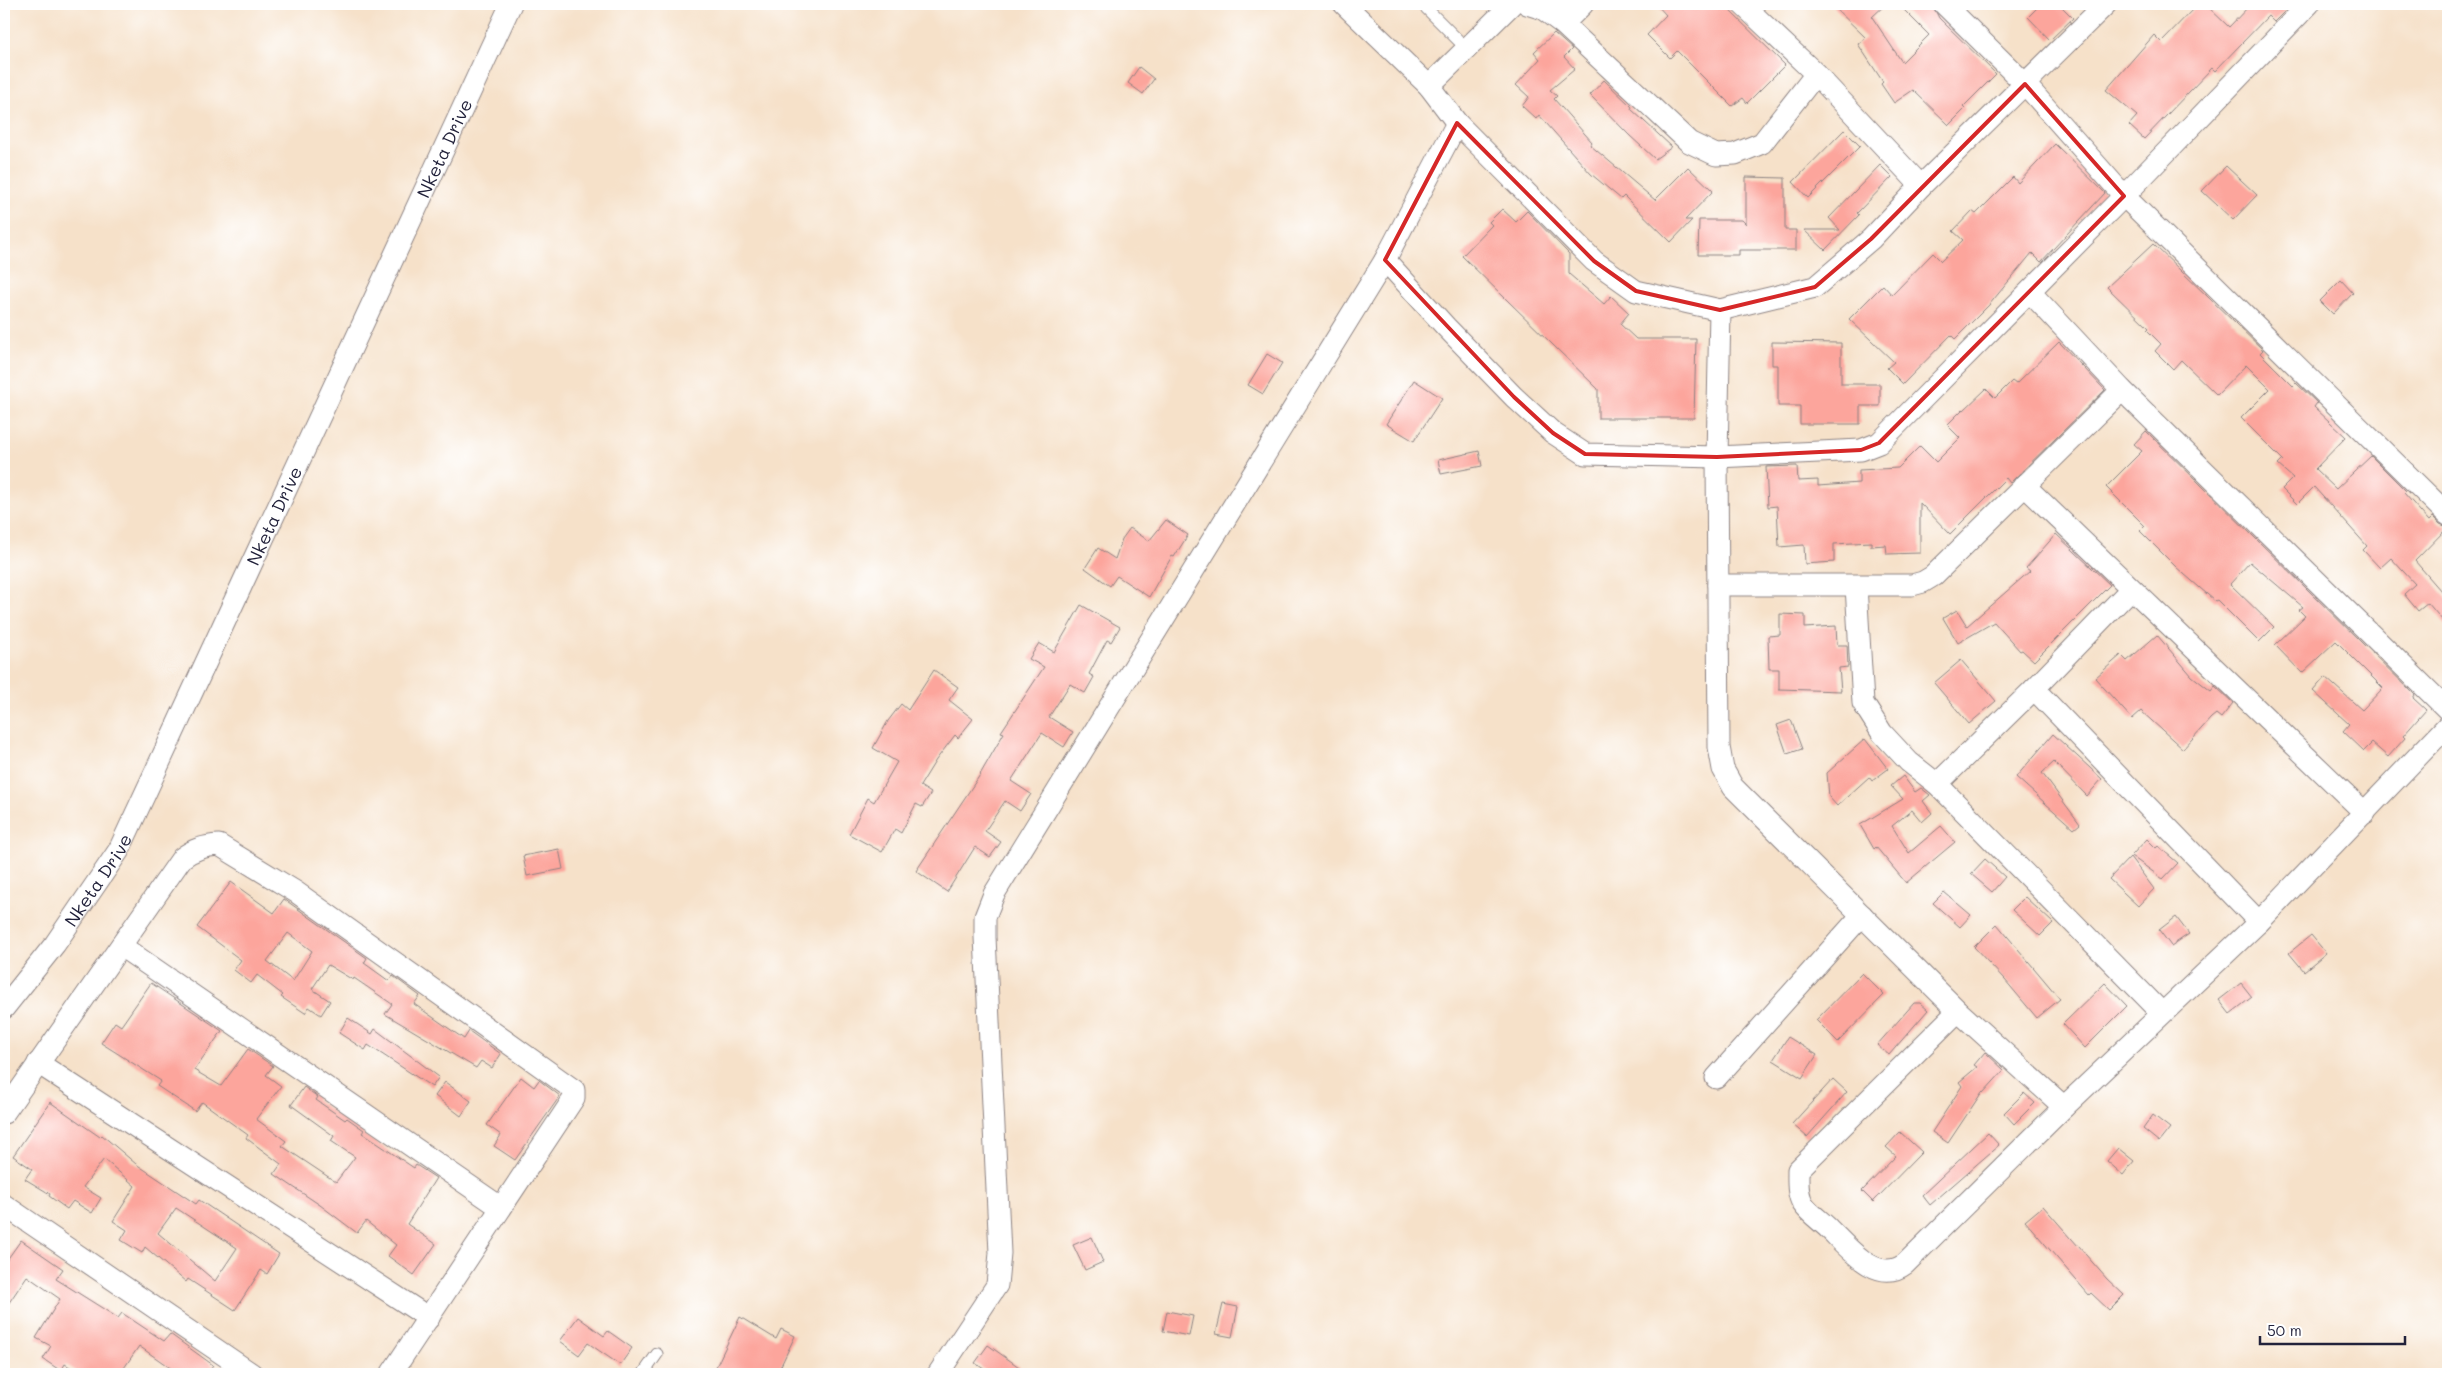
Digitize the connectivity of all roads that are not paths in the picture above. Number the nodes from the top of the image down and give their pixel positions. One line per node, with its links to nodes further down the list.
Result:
1 (511, 4): 37 (street, Nketa Drive)
2 (1344, 4): 15 (street)
3 (1422, 4): 12 (lane)
4 (1512, 4): 12 (street)
5 (1527, 4): 11 (street)
6 (1583, 4): 11 (street)
7 (1742, 4): 13 (street)
8 (1944, 4): 14 (street)
9 (2106, 4): 14 (street)
10 (2309, 4): 18 (street)
11 (1563, 24): 13 (street)
12 (1467, 49): 15 (street)
13 (1816, 74): 17 (street)
14 (2025, 84): 17 (street); 18 (street)
15 (1429, 86): 16 (street)
16 (1457, 123): 19 (street); 21 (street)
17 (1921, 186): 21 (street)
18 (2124, 196): 20 (street); 25 (street)
19 (1385, 260): 23 (street); 51 (street)
20 (2030, 292): 22 (street); 23 (street)
21 (1720, 310): 23 (street)
22 (2122, 390): 24 (street); 30 (street)
23 (1717, 457): 26 (street)
24 (2024, 485): 27 (street); 28 (street)
25 (2448, 515)
26 (1718, 585): 27 (street); 34 (street)
27 (1856, 586): 32 (street)
28 (2131, 590): 29 (street); 33 (street)
29 (2034, 689): 32 (street); 35 (street)
30 (2448, 710)
31 (2448, 725): 33 (street)
32 (1937, 784): 39 (street)
33 (2365, 813): 35 (street)
34 (1862, 915): 38 (street); 41 (street)
35 (2259, 922): 39 (street)
36 (122, 946): 40 (street); 45 (street); 45 (street)
37 (4, 1008)
38 (1958, 1011): 42 (street); 42 (street)
39 (2162, 1013): 42 (street)
40 (38, 1063): 43 (street); 46 (street)
41 (1716, 1078)
42 (2064, 1107)
43 (4, 1113)
44 (4, 1205): 48 (street)
45 (500, 1207): 46 (street)
46 (429, 1318): 49 (street)
47 (657, 1354): 50 (lane)
48 (252, 1374)
49 (390, 1374)
50 (643, 1374)
51 (938, 1374)

